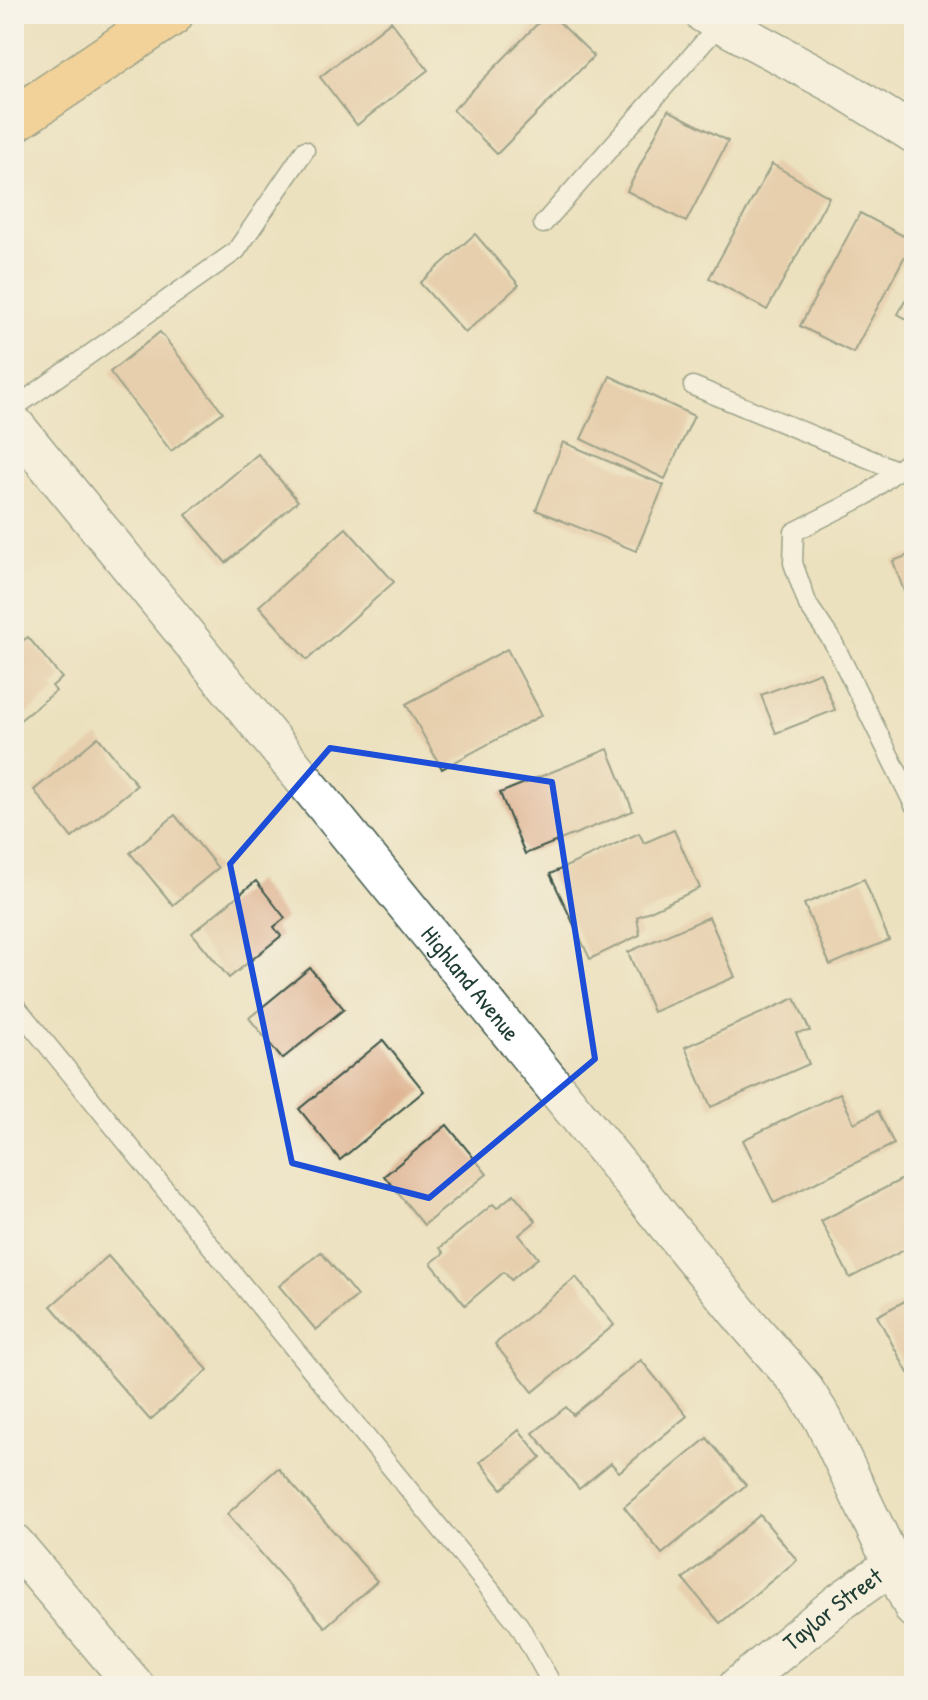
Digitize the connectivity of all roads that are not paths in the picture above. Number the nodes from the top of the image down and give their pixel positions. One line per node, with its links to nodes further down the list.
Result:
1 (171, 14): 3 (main road)
2 (712, 19): 4 (street); 6 (lane)
3 (14, 120)
4 (914, 134)
5 (305, 150): 8 (lane)
6 (543, 224)
7 (693, 386): 11 (lane)
8 (14, 408)
9 (14, 424): 15 (street, Highland Avenue)
10 (914, 457): 11 (lane)
11 (896, 470): 12 (lane)
12 (914, 805)
13 (14, 1004): 18 (lane)
14 (14, 1543): 17 (street)
15 (892, 1565): 16 (street, Highland Avenue); 19 (street, Taylor Street)
16 (914, 1609)
17 (135, 1686)
18 (553, 1686)
19 (738, 1686)

